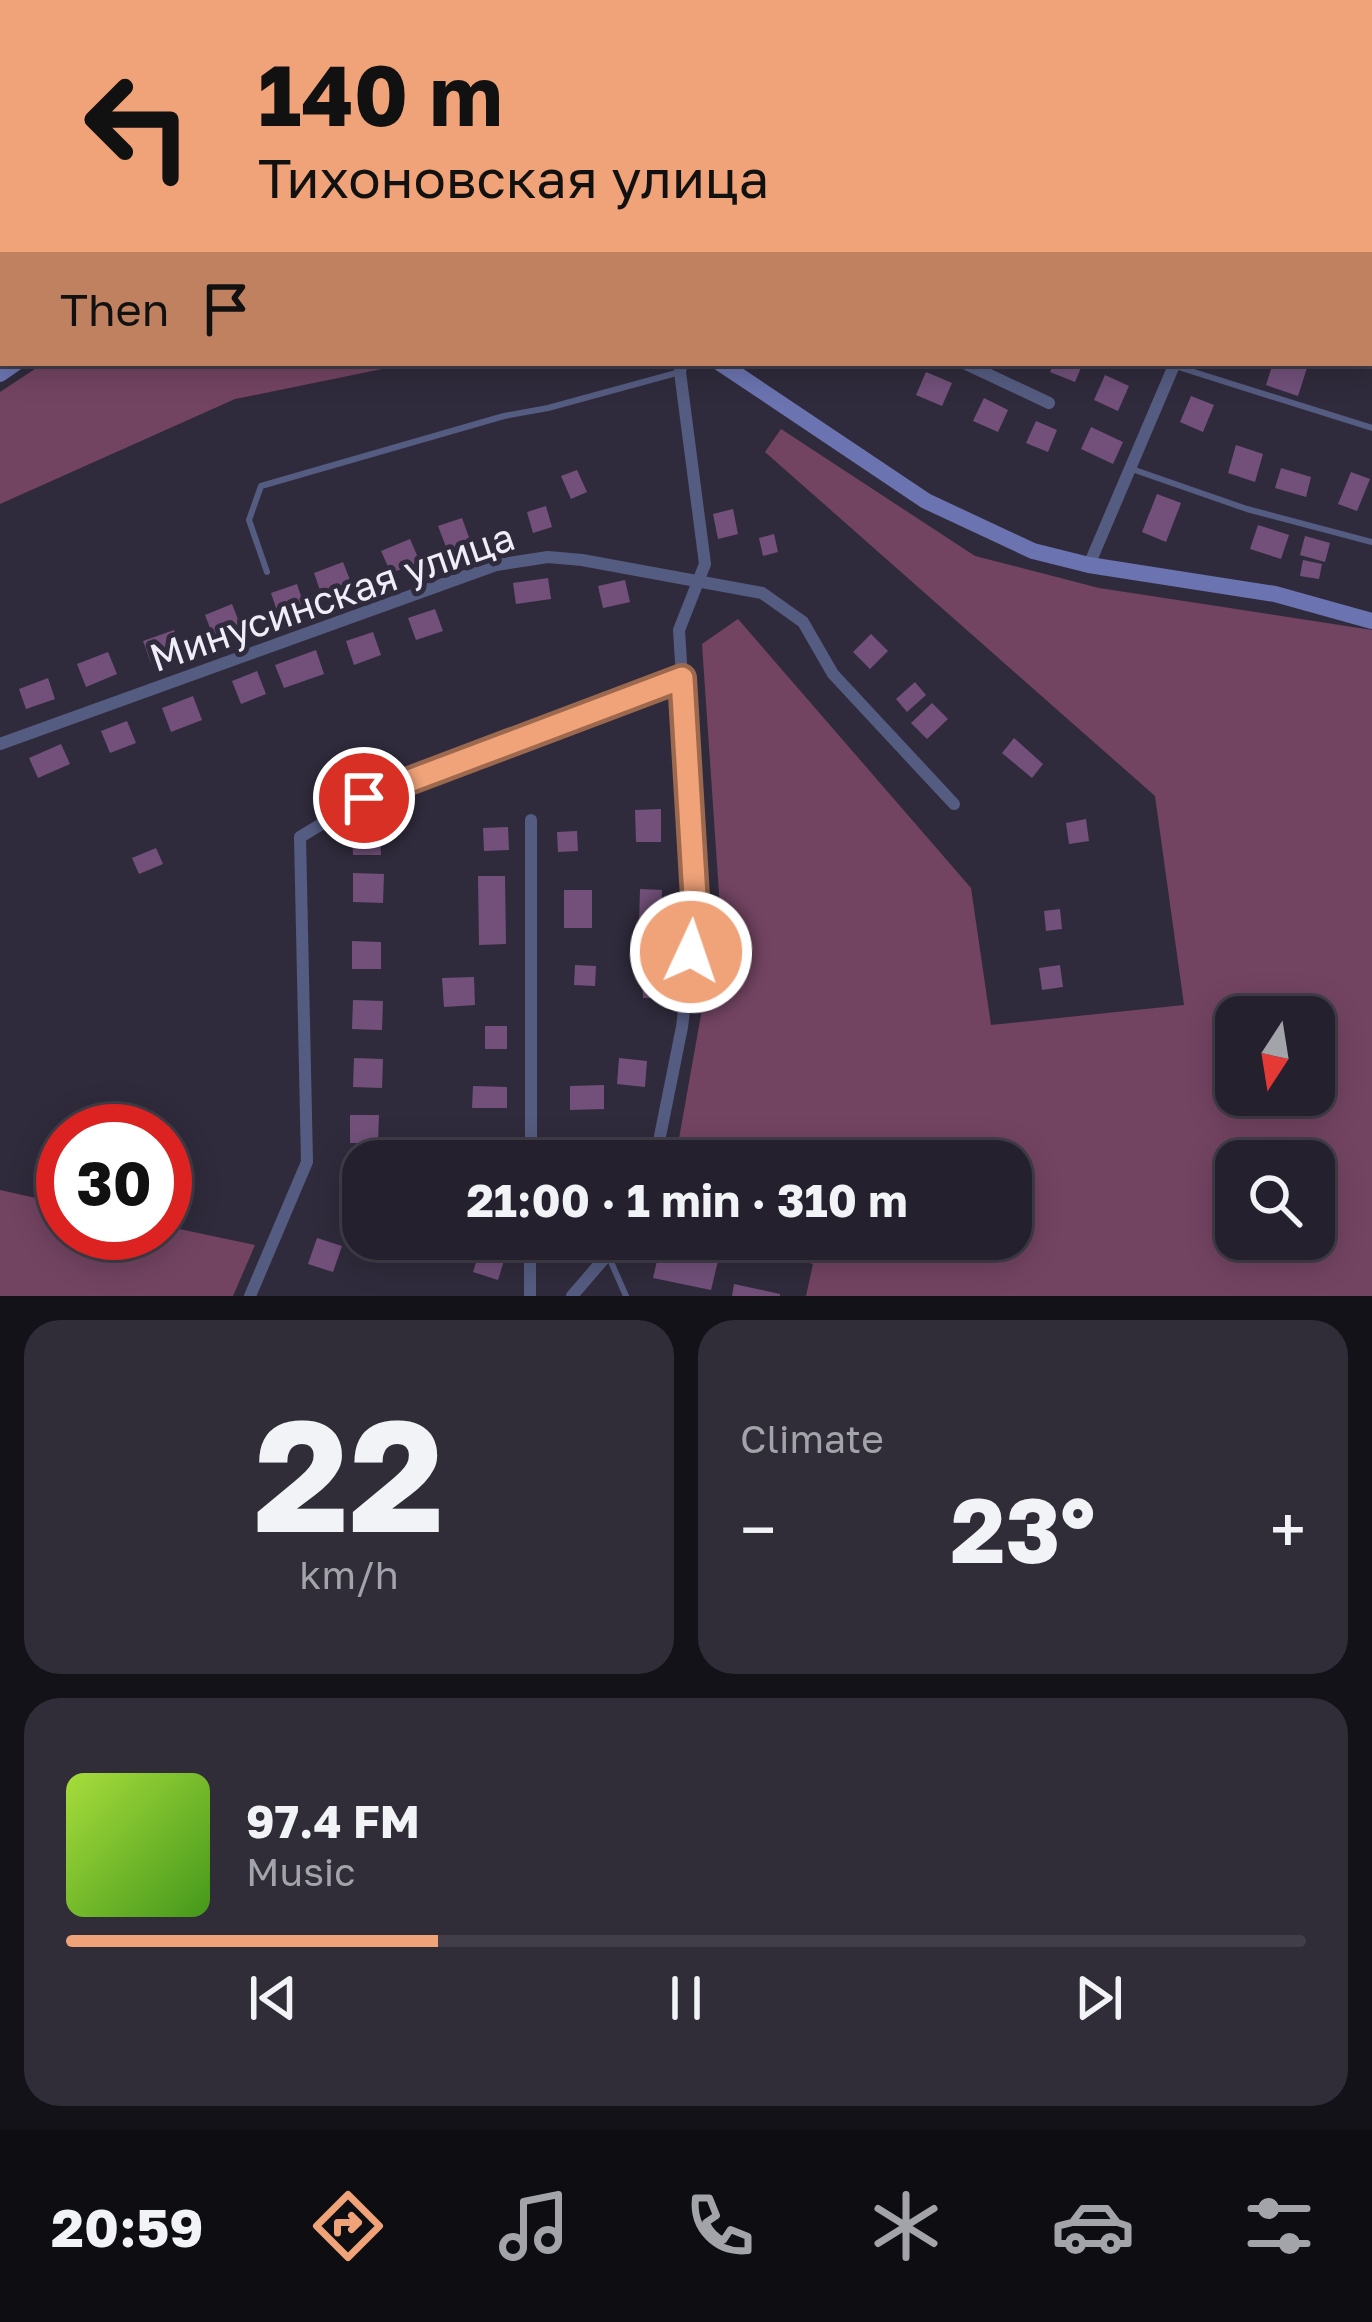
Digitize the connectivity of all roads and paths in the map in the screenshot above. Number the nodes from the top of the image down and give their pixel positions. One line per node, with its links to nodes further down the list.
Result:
1 (724, 366): 10 (main road)
2 (970, 366): 6 (street)
3 (1175, 366): 8 (street)
4 (1178, 366): 7 (lane)
5 (681, 367): 11 (lane); 12 (street)
6 (1049, 403)
7 (1372, 428)
8 (1128, 467): 9 (lane); 10 (street)
9 (1372, 542)
10 (1089, 565): 13 (main road)
11 (267, 572)
12 (698, 582): 14 (street); 15 (street, Минусинская улица); 16 (street, Минусинская улица)
13 (1372, 621)
14 (682, 678): 19 (street); 23 (street)
15 (0, 743)
16 (954, 804)
17 (530, 820): 18 (street)
18 (531, 1140)
19 (659, 1140)
20 (530, 1260): 24 (street)
21 (604, 1260): 25 (street)
22 (610, 1260): 26 (lane)
23 (250, 1296)
24 (530, 1296)
25 (572, 1296)
26 (626, 1296)

